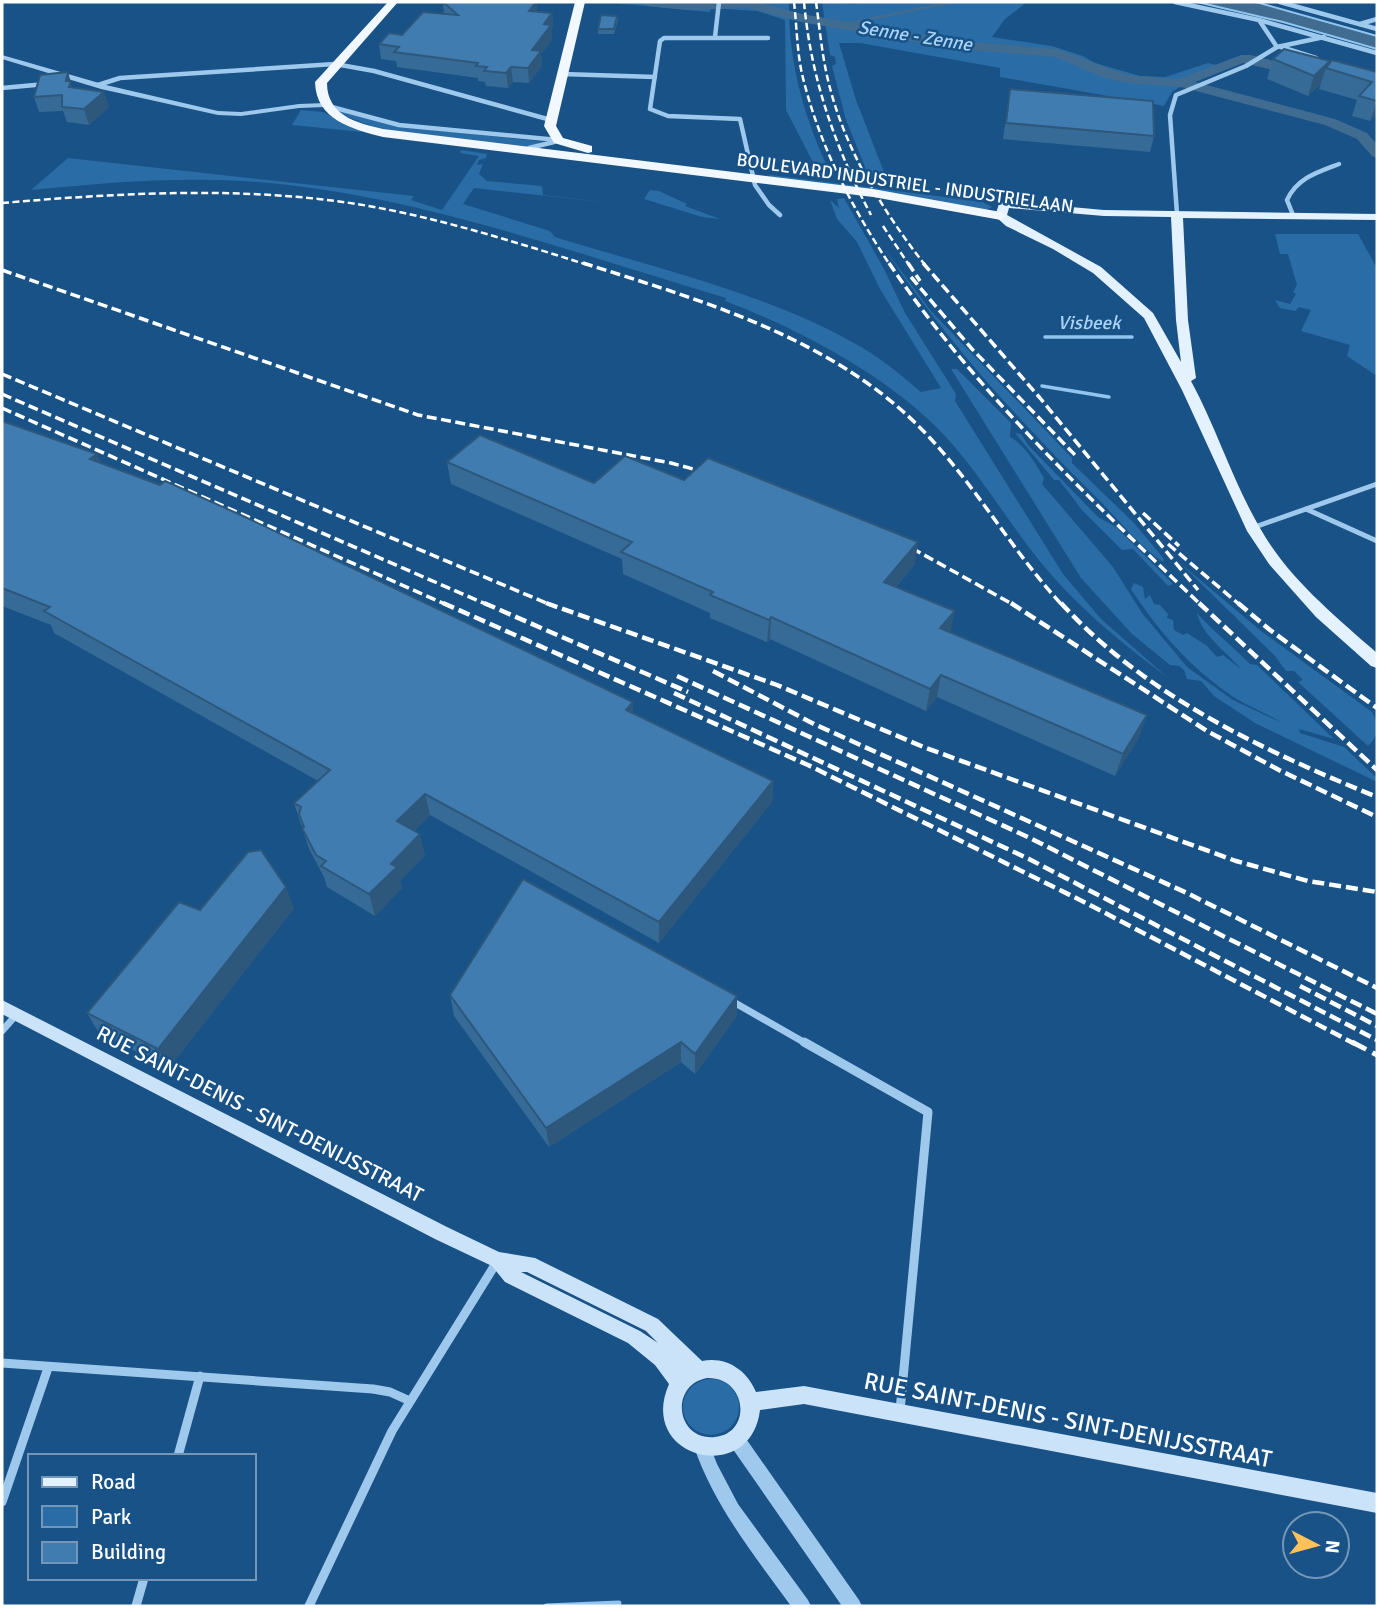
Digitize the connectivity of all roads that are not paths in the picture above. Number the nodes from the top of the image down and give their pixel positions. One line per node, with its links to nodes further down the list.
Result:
1 (393, 2): 17 (highway)
2 (580, 2): 18 (highway)
3 (719, 2): 10 (street)
4 (1175, 2): 7 (street)
5 (1280, 2): 8 (street)
6 (1377, 19): 8 (street)
7 (1259, 20): 11 (street); 13 (street)
8 (1360, 24): 9 (street)
9 (1377, 29)
10 (715, 37): 12 (street); 19 (street)
11 (1324, 37): 13 (street); 14 (street)
12 (768, 38)
13 (1277, 47): 16 (street); 35 (street)
14 (1377, 53)
15 (2, 57): 21 (street, BOULEVARD INDUSTRIEL - INDUSTRIELAAN)
16 (1328, 62)
17 (335, 64): 21 (street); 23 (highway); 25 (street)
18 (562, 74): 19 (street); 25 (highway)
19 (655, 77): 29 (street)
20 (57, 84): 22 (street)
21 (98, 85): 24 (street, BOULEVARD INDUSTRIEL - INDUSTRIELAAN)
22 (2, 88)
23 (325, 104): 24 (street, BOULEVARD INDUSTRIEL - INDUSTRIELAAN); 24 (street, BOULEVARD INDUSTRIEL - INDUSTRIELAAN); 26 (street, BOULEVARD INDUSTRIEL - INDUSTRIELAAN); 27 (highway, BOULEVARD INDUSTRIEL - INDUSTRIELAAN)
24 (295, 107)
25 (551, 120): 26 (highway)
26 (558, 140): 27 (street, BOULEVARD INDUSTRIEL - INDUSTRIELAAN); 29 (highway, BOULEVARD INDUSTRIEL - INDUSTRIELAAN)
27 (473, 144): 29 (highway, BOULEVARD INDUSTRIEL - INDUSTRIELAAN)
28 (1339, 164): 32 (street)
29 (752, 174): 30 (highway, BOULEVARD INDUSTRIEL - INDUSTRIELAAN); 31 (street)
30 (1003, 210): 34 (main road, BOULEVARD INDUSTRIEL - INDUSTRIELAAN); 35 (main road, BOULEVARD INDUSTRIEL - INDUSTRIELAAN); 38 (main road)
31 (780, 215)
32 (1293, 215): 33 (main road, BOULEVARD INDUSTRIEL - INDUSTRIELAAN); 35 (main road, BOULEVARD INDUSTRIEL - INDUSTRIELAAN)
33 (1377, 217)
34 (1029, 219)
35 (1177, 220): 36 (main road, BOULEVARD INDUSTRIEL - INDUSTRIELAAN); 37 (main road, BOULEVARD INDUSTRIEL - INDUSTRIELAAN); 39 (main road)
36 (1068, 223)
37 (1377, 229)
38 (1149, 316): 39 (main road); 41 (main road)
39 (1182, 320): 40 (main road)
40 (1184, 342): 41 (main road); 42 (main road)
41 (1166, 343): 42 (main road)
42 (1189, 390): 45 (main road)
43 (1377, 484): 44 (street)
44 (1306, 509): 45 (street); 46 (street)
45 (1252, 528): 47 (main road)
46 (1377, 541)
47 (1377, 662)
48 (725, 997): 59 (street)
49 (9, 1011): 50 (street); 51 (main road, RUE SAINT-DENIS - SINT-DENIJSSTRAAT)
50 (2, 1031)
51 (498, 1260): 54 (main road); 56 (main road); 57 (street)
52 (2, 1363): 53 (street)
53 (48, 1368): 55 (street); 63 (street)
54 (698, 1370): 56 (main road); 58 (main road)
55 (200, 1376): 57 (street); 62 (street)
56 (680, 1383): 61 (main road)
57 (410, 1401): 67 (street)
58 (749, 1402): 59 (main road, RUE SAINT-DENIS - SINT-DENIJSSTRAAT); 60 (main road)
59 (900, 1412): 64 (main road, RUE SAINT-DENIS - SINT-DENIJSSTRAAT)
60 (736, 1439): 61 (main road); 69 (street)
61 (702, 1447): 68 (street)
62 (179, 1454)
63 (2, 1502)
64 (1377, 1503)
65 (143, 1580): 66 (street)
66 (136, 1606)
67 (309, 1606)
68 (802, 1606)
69 (853, 1606)

